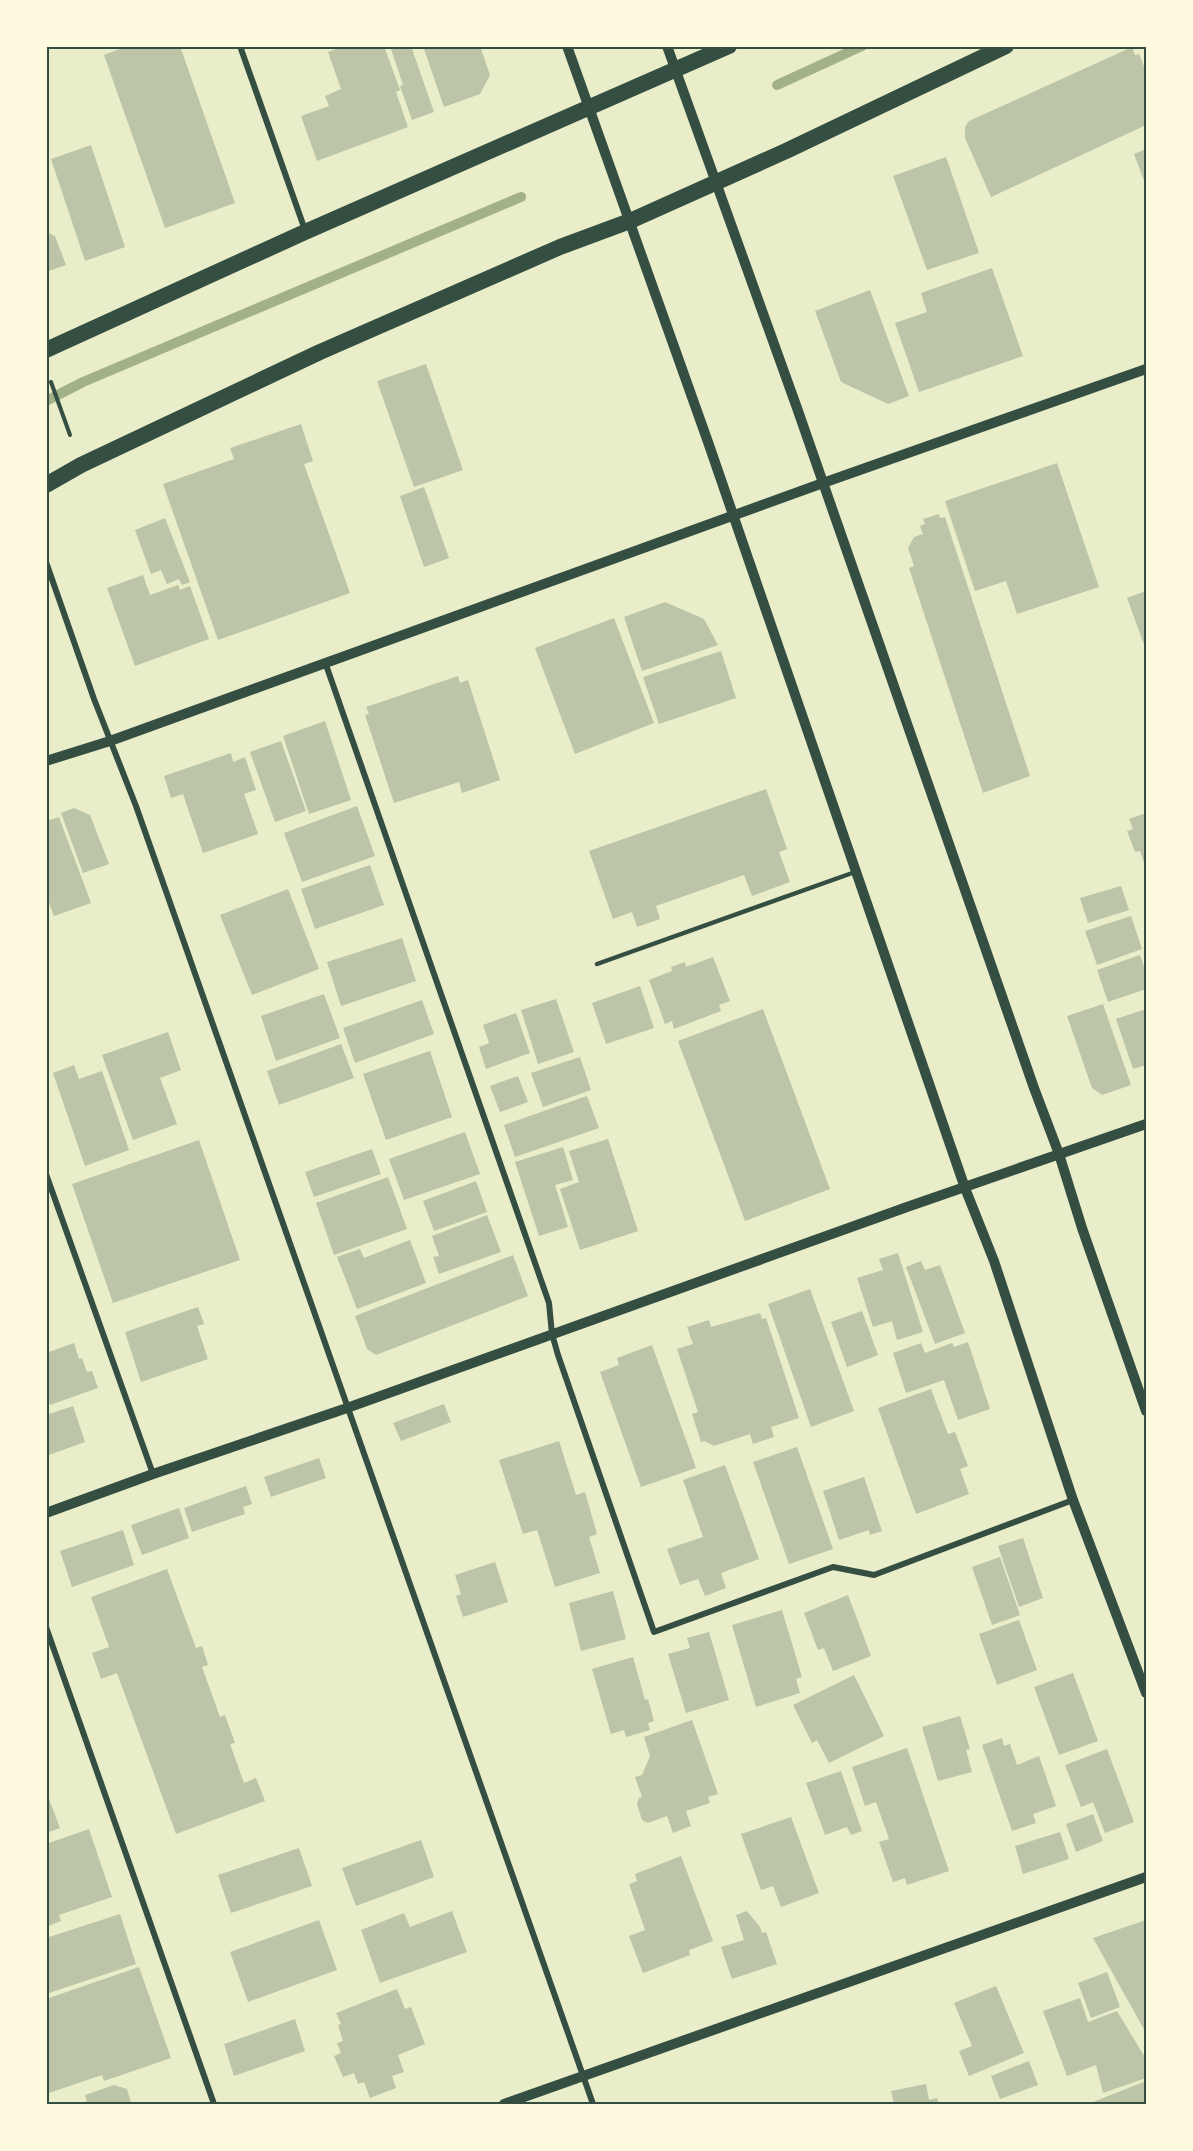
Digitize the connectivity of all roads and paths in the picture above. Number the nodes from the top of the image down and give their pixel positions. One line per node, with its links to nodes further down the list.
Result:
1 (240, 46): 10 (street)
2 (567, 46): 7 (street)
3 (667, 46): 6 (street)
4 (729, 46): 6 (highway)
5 (1006, 46): 8 (highway)
6 (675, 69): 7 (highway); 8 (street)
7 (589, 107): 9 (street); 10 (highway)
8 (716, 183): 9 (highway); 15 (street)
9 (630, 221): 16 (highway); 17 (street)
10 (305, 232): 11 (highway)
11 (46, 350)
12 (1146, 369): 15 (street)
13 (51, 382): 14 (path)
14 (70, 435)
15 (823, 483): 17 (street); 25 (street)
16 (46, 484)
17 (733, 515): 19 (street); 22 (street)
18 (46, 562): 20 (street)
19 (325, 662): 20 (street); 28 (street)
20 (110, 741): 21 (street); 29 (street)
21 (46, 761)
22 (857, 871): 23 (lane); 27 (street)
23 (597, 964)
24 (1146, 1124): 25 (street)
25 (1059, 1154): 27 (street); 30 (street)
26 (46, 1174): 31 (street)
27 (965, 1188): 28 (street); 32 (street)
28 (552, 1334): 29 (street); 32 (street)
29 (347, 1408): 31 (street); 37 (street)
30 (1146, 1411)
31 (153, 1474): 33 (street)
32 (1073, 1500): 35 (street)
33 (46, 1513)
34 (46, 1627): 38 (street)
35 (1146, 1693)
36 (1146, 1877): 37 (street)
37 (583, 2077): 39 (street); 40 (street)
38 (214, 2104)
39 (504, 2104)
40 (593, 2104)

